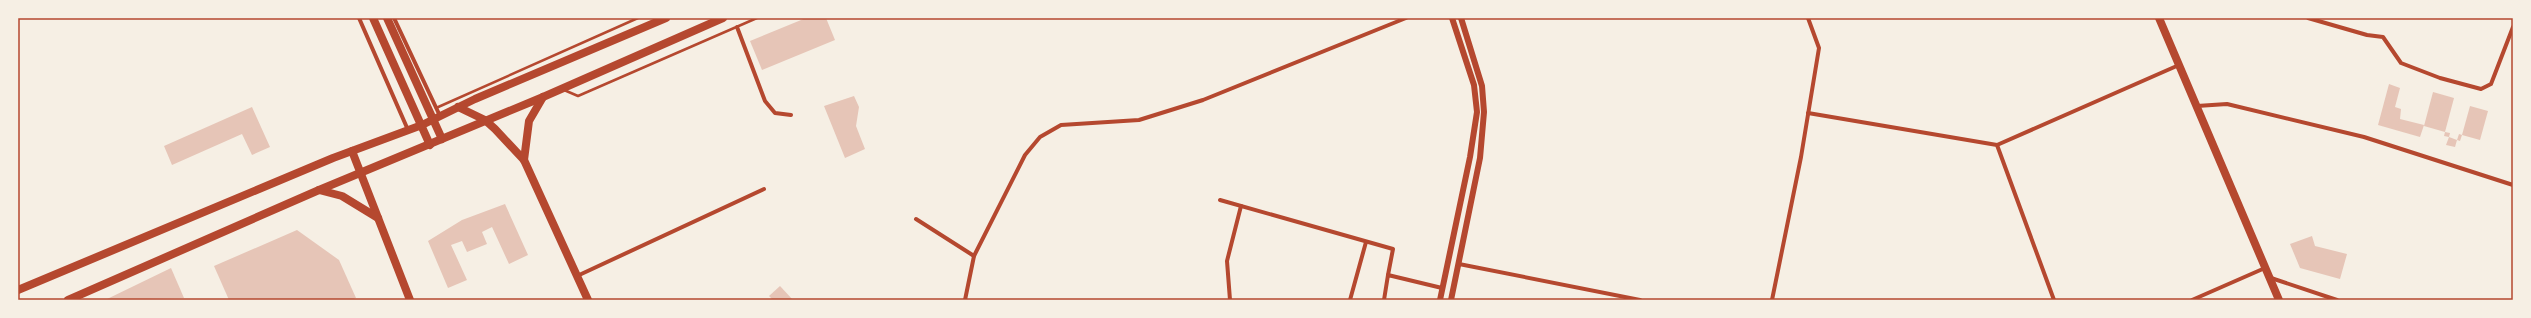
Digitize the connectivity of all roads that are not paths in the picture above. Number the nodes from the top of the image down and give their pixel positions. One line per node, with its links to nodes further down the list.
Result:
1 (359, 18): 28 (street)
2 (373, 18): 27 (main road)
3 (387, 18): 25 (main road)
4 (394, 18): 22 (street)
5 (638, 18): 22 (lane)
6 (666, 18): 21 (main road)
7 (722, 18): 18 (main road)
8 (756, 18): 15 (lane)
9 (1406, 18): 43 (street)
10 (1452, 18): 49 (street)
11 (1461, 18): 44 (street)
12 (1808, 18): 23 (street)
13 (2159, 18): 17 (main road)
14 (2308, 18): 16 (street)
15 (737, 27): 18 (lane); 24 (street)
16 (2513, 27)
17 (2180, 65): 20 (main road); 31 (street)
18 (562, 89): 19 (main road)
19 (543, 97): 26 (main road); 33 (main road)
20 (2197, 106): 35 (street); 45 (main road)
21 (458, 107): 25 (main road); 26 (main road)
22 (436, 108): 25 (street)
23 (1808, 113): 31 (street); 61 (street)
24 (791, 115)
25 (437, 118): 27 (main road); 29 (main road)
26 (485, 120): 29 (main road); 33 (main road)
27 (422, 125): 28 (main road); 30 (main road)
28 (408, 130): 32 (main road)
29 (442, 139): 30 (main road)
30 (430, 144): 34 (main road)
31 (1997, 145): 62 (street)
32 (352, 151): 34 (main road); 50 (main road)
33 (524, 160): 47 (main road)
34 (360, 174): 37 (main road); 40 (main road)
35 (2513, 185)
36 (764, 189): 47 (street)
37 (319, 190): 40 (main road); 51 (main road)
38 (1220, 200): 39 (street)
39 (1241, 206): 42 (street); 55 (street)
40 (378, 218): 52 (main road)
41 (916, 219): 43 (street)
42 (1366, 242): 46 (street); 56 (street)
43 (974, 256): 54 (street)
44 (1459, 264): 59 (street); 60 (street)
45 (2265, 268): 48 (main road); 63 (street)
46 (1388, 275): 49 (street); 57 (street)
47 (577, 276): 53 (main road)
48 (2269, 277): 64 (main road); 65 (street)
49 (1442, 288): 58 (street)
50 (18, 290)
51 (68, 300)
52 (410, 300)
53 (588, 300)
54 (965, 300)
55 (1230, 300)
56 (1350, 300)
57 (1384, 300)
58 (1440, 300)
59 (1451, 300)
60 (1640, 300)
61 (1772, 300)
62 (2054, 300)
63 (2192, 300)
64 (2279, 300)
65 (2336, 300)

